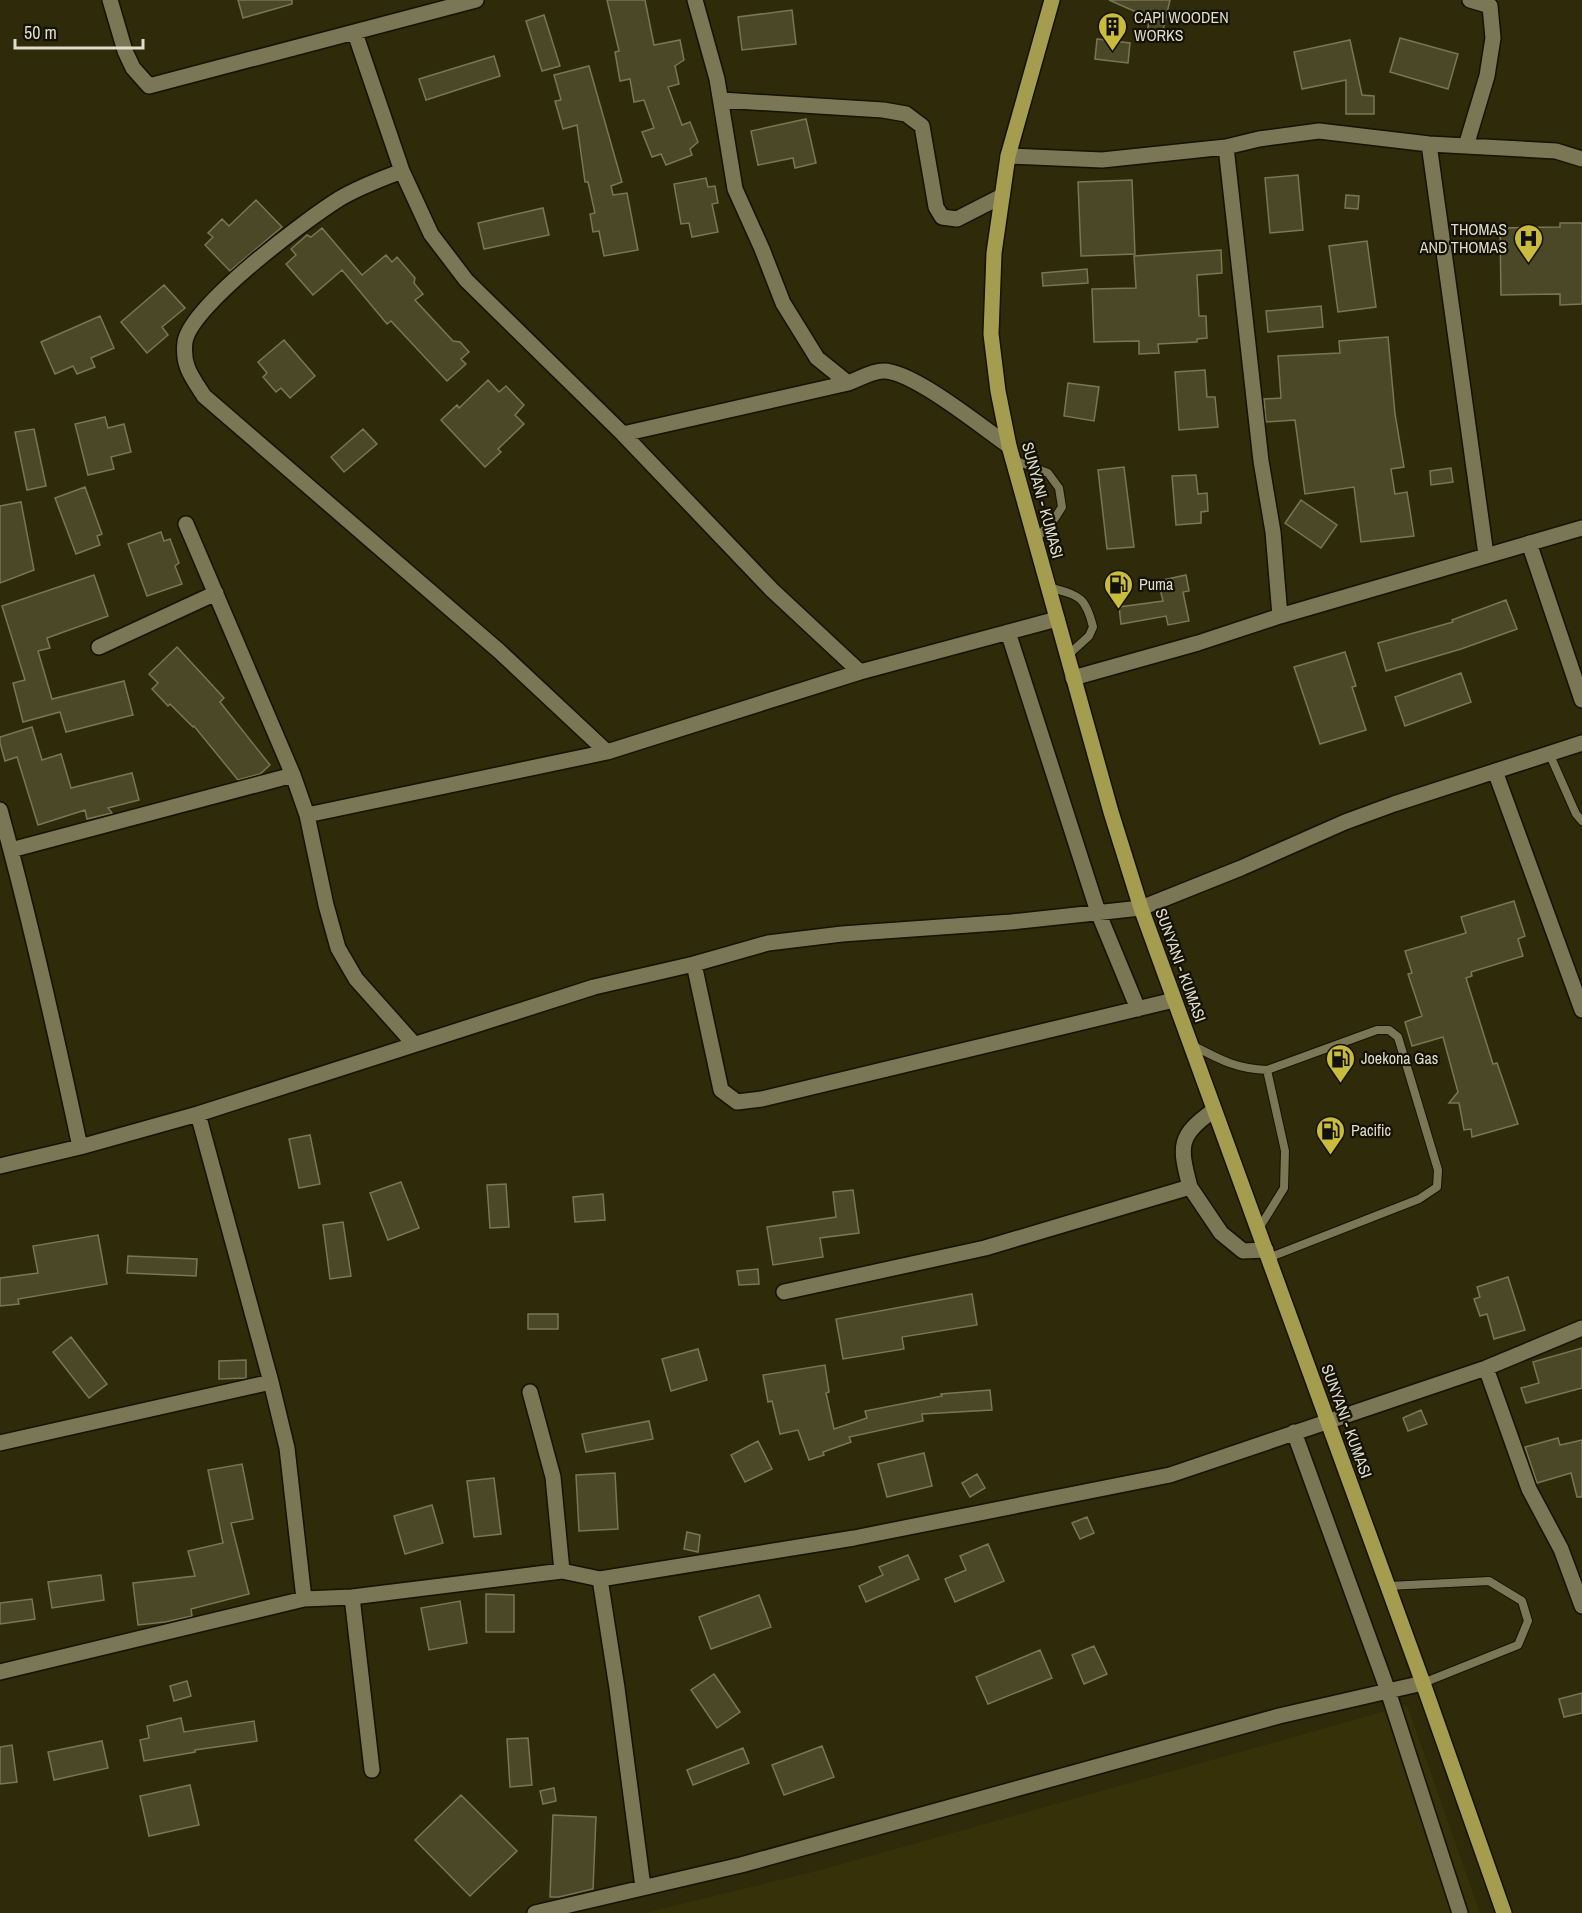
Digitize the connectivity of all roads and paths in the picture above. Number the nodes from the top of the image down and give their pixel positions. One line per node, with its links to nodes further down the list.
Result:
1 (110, 0): 7 (street)
2 (476, 0): 7 (street)
3 (694, 0): 8 (street)
4 (1052, 0): 12 (main road, SUNYANI - KUMASI)
5 (1470, 0): 6 (street)
6 (1493, 3): 10 (street)
7 (355, 33): 14 (street)
8 (721, 100): 15 (street); 16 (street)
9 (1429, 144): 10 (street); 11 (street); 23 (street)
10 (1466, 146): 13 (street)
11 (1226, 147): 12 (street); 26 (street)
12 (1008, 156): 15 (main road, SUNYANI - KUMASI)
13 (1582, 159)
14 (402, 171): 17 (street); 35 (street)
15 (1002, 196): 18 (main road, SUNYANI - KUMASI)
16 (849, 383): 17 (street); 18 (street)
17 (623, 434): 31 (street)
18 (1011, 453): 21 (main road, SUNYANI - KUMASI); 21 (lane)
19 (186, 524): 25 (street)
20 (1582, 528): 22 (street)
21 (1035, 540): 24 (main road, SUNYANI - KUMASI)
22 (1529, 543): 23 (street); 33 (street)
23 (1486, 555): 26 (street)
24 (1048, 587): 27 (main road, SUNYANI - KUMASI); 30 (lane)
25 (216, 593): 29 (street); 38 (street)
26 (1280, 615): 32 (street)
27 (1057, 619): 28 (street); 30 (main road, SUNYANI - KUMASI)
28 (1008, 632): 31 (street); 44 (street)
29 (99, 647)
30 (1067, 656): 32 (main road, SUNYANI - KUMASI)
31 (860, 672): 35 (street)
32 (1073, 678): 43 (main road, SUNYANI - KUMASI)
33 (1582, 700)
34 (1582, 743): 36 (street)
35 (607, 752): 40 (street)
36 (1549, 753): 37 (street); 41 (lane)
37 (1495, 771): 43 (street); 46 (street)
38 (293, 775): 40 (street); 42 (street)
39 (0, 810): 42 (street)
40 (307, 816): 50 (street)
41 (1582, 821)
42 (11, 850): 55 (street)
43 (1141, 908): 44 (street); 47 (main road, SUNYANI - KUMASI)
44 (1098, 912): 45 (street); 48 (street)
45 (694, 964): 48 (street); 50 (street)
46 (1575, 969): 49 (street)
47 (1174, 1000): 48 (street); 51 (main road, SUNYANI - KUMASI)
48 (1138, 1009)
49 (1582, 1010)
50 (414, 1044): 54 (street)
51 (1190, 1044): 52 (lane); 53 (main road, SUNYANI - KUMASI)
52 (1267, 1070): 58 (lane); 59 (lane)
53 (1214, 1110): 57 (street); 58 (main road, SUNYANI - KUMASI)
54 (198, 1114): 55 (street); 63 (street)
55 (80, 1147): 56 (street)
56 (0, 1166)
57 (1190, 1187): 59 (street); 60 (street)
58 (1258, 1231): 59 (main road, SUNYANI - KUMASI)
59 (1267, 1254): 65 (main road, SUNYANI - KUMASI)
60 (784, 1292)
61 (1582, 1329): 62 (street)
62 (1486, 1368): 65 (street); 73 (street)
63 (271, 1382): 67 (street); 72 (street)
64 (530, 1392): 68 (street)
65 (1327, 1420): 66 (street); 70 (main road, SUNYANI - KUMASI)
66 (1294, 1432): 69 (street); 76 (street)
67 (0, 1443)
68 (561, 1571): 69 (street); 71 (street)
69 (600, 1579): 78 (street)
70 (1388, 1586): 75 (main road, SUNYANI - KUMASI); 75 (lane)
71 (352, 1597): 72 (street); 77 (street)
72 (304, 1599): 74 (street)
73 (1582, 1606)
74 (0, 1672)
75 (1423, 1683): 76 (street); 81 (main road, SUNYANI - KUMASI)
76 (1388, 1691): 78 (street); 80 (street)
77 (372, 1770)
78 (643, 1887): 79 (street)
79 (535, 1913)
80 (1460, 1913)
81 (1504, 1913)

